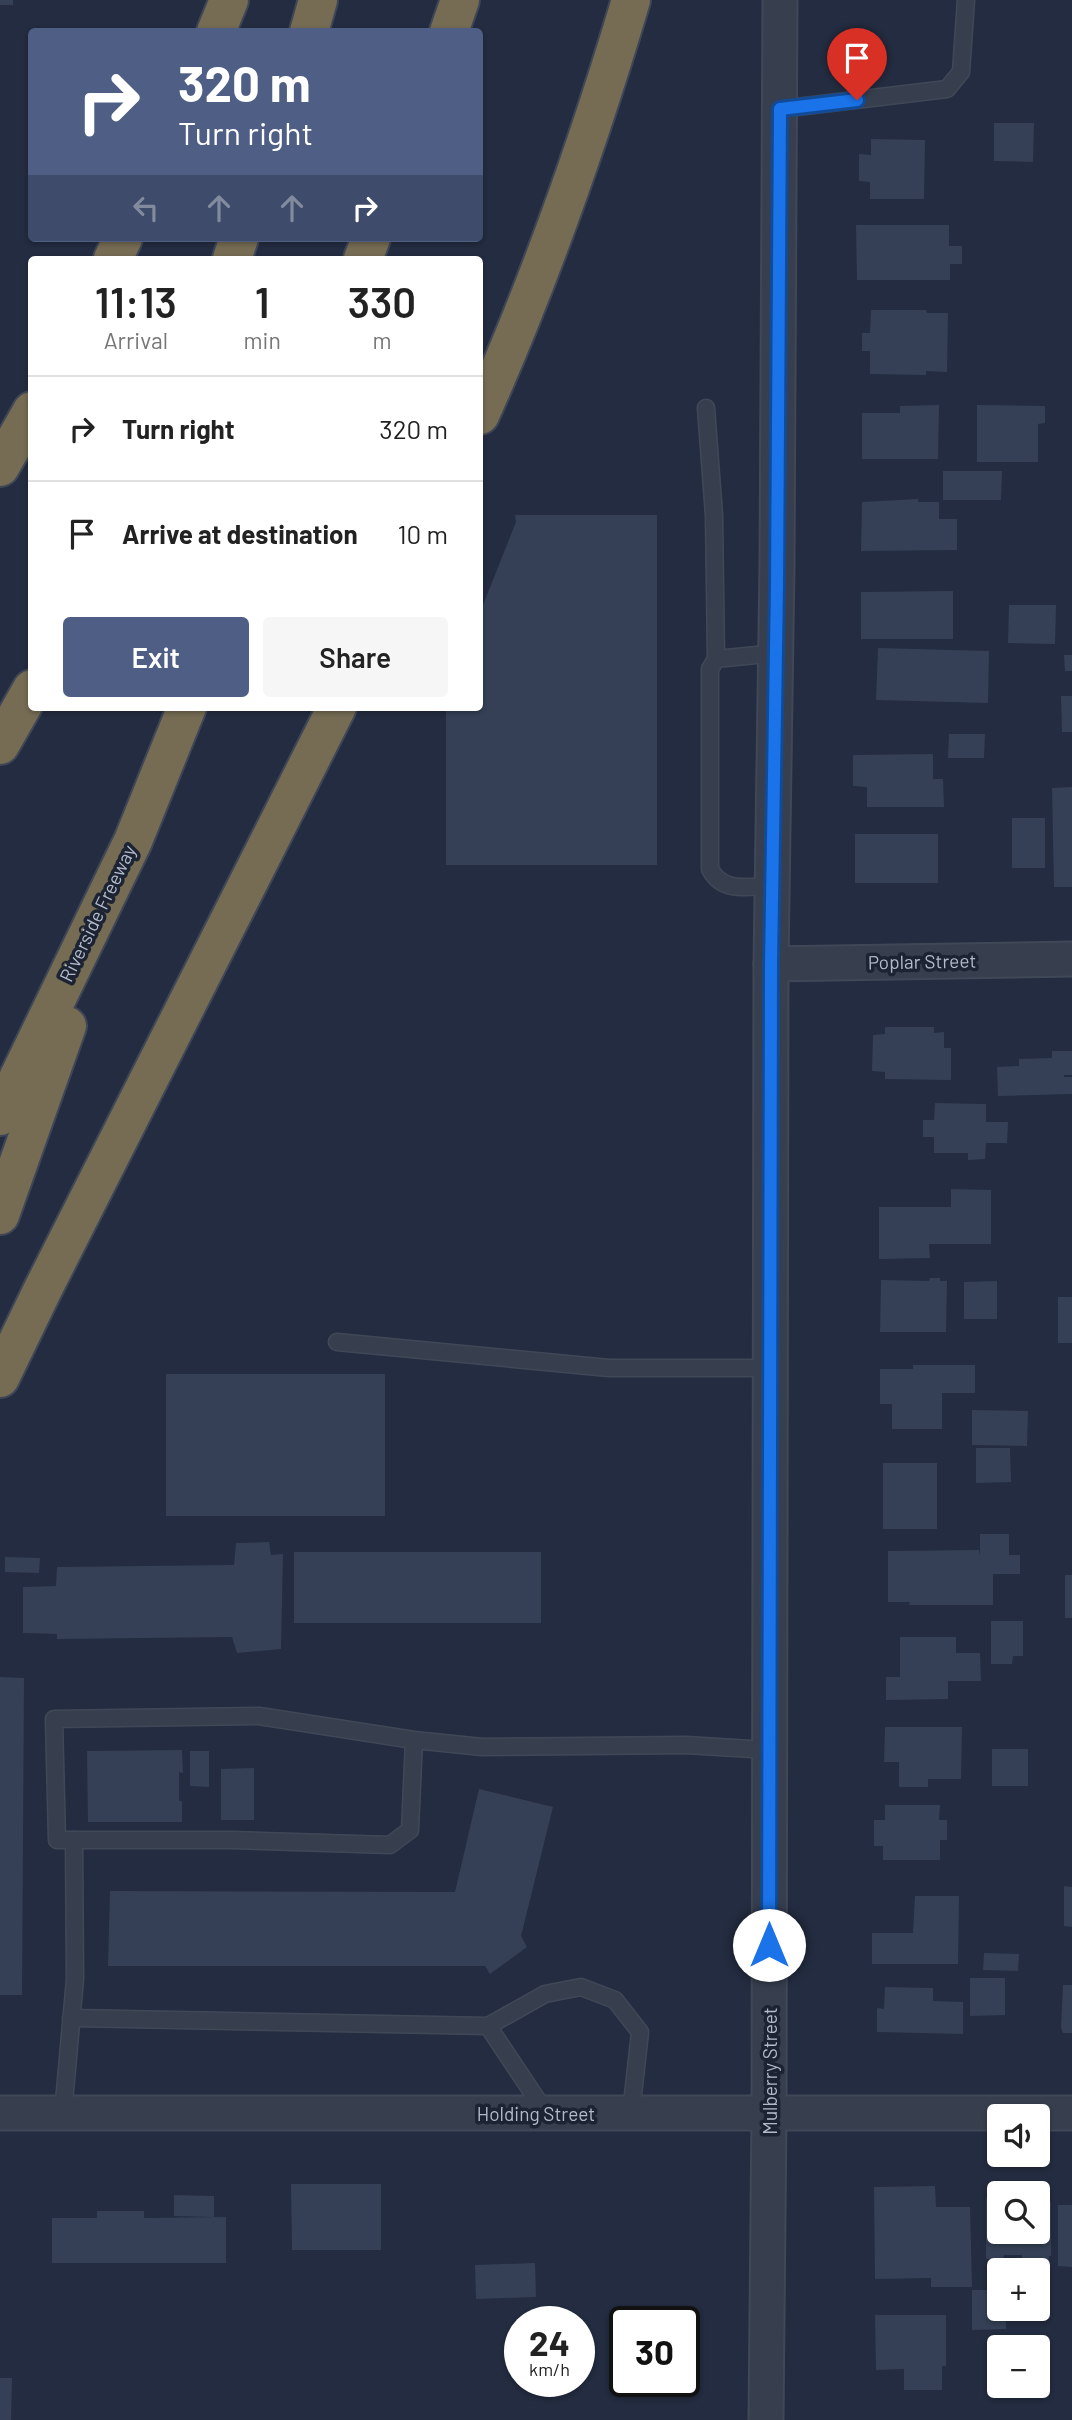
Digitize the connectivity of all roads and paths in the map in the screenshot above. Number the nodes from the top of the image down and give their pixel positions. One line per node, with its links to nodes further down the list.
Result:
1 (229, 0): 7 (highway)
2 (318, 0): 8 (highway)
3 (460, 0): 9 (highway)
4 (631, 0): 11 (highway)
5 (780, 0): 10 (street, Mulberry Street)
6 (966, 0): 10 (lane)
7 (218, 28)
8 (310, 28)
9 (450, 28)
10 (780, 109): 15 (street, Mulberry Street)
11 (483, 407)
12 (706, 408): 16 (lane)
13 (28, 418): 14 (highway)
14 (0, 467)
15 (776, 653): 16 (lane); 22 (street, Mulberry Street)
16 (716, 659): 22 (lane)
17 (28, 696): 20 (highway)
18 (185, 711): 21 (highway, Riverside Freeway)
19 (335, 711): 29 (highway)
20 (0, 745)
21 (132, 841): 25 (highway, Riverside Freeway); 26 (highway)
22 (772, 886): 24 (street, Mulberry Street)
23 (1072, 959): 24 (street, Poplar Street)
24 (771, 964): 28 (street, Mulberry Street)
25 (0, 1116)
26 (0, 1215)
27 (337, 1342): 28 (lane)
28 (771, 1368): 31 (street, Mulberry Street)
29 (0, 1377)
30 (414, 1740): 31 (lane); 32 (lane); 32 (lane)
31 (770, 1750): 39 (street, Mulberry Street)
32 (74, 1840): 33 (lane)
33 (71, 2018): 34 (lane); 36 (lane)
34 (488, 2026): 37 (lane); 38 (lane)
35 (0, 2113): 36 (street, Holding Street)
36 (63, 2113): 37 (street, Holding Street)
37 (546, 2113): 38 (street, Holding Street)
38 (631, 2113): 39 (street, Holding Street)
39 (769, 2113): 40 (street, Holding Street); 41 (street, Mulberry Street)
40 (1072, 2113)
41 (766, 2420)

